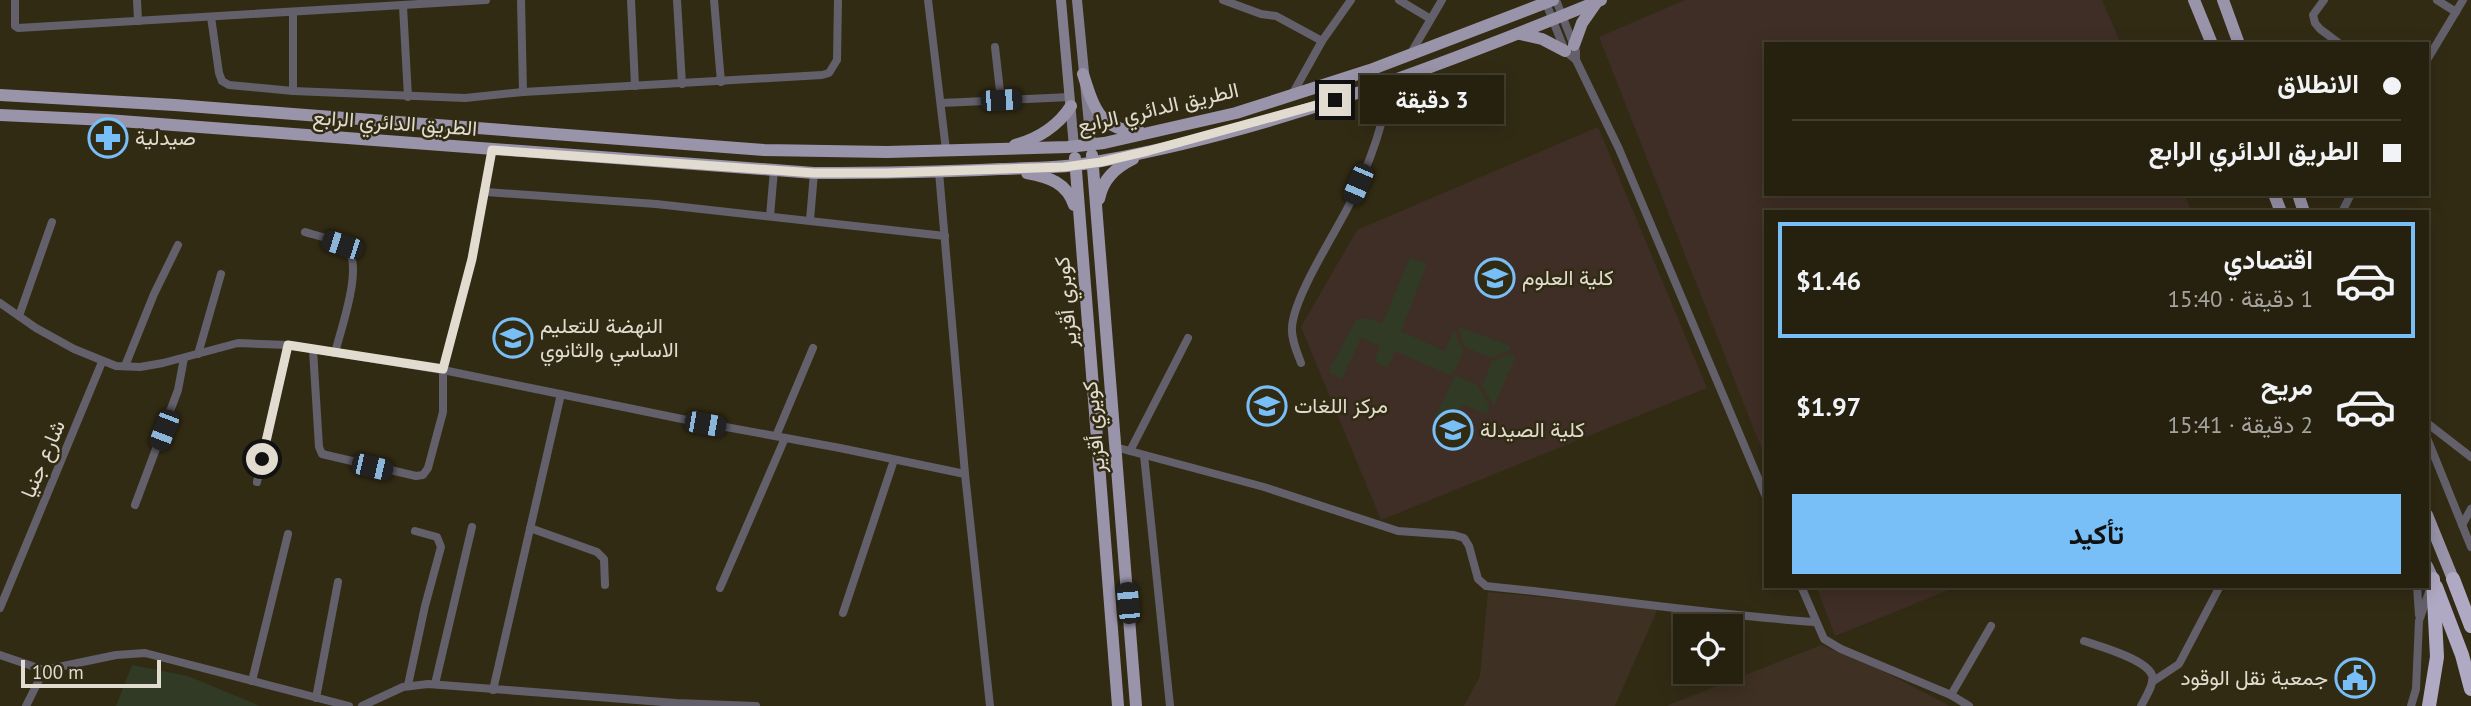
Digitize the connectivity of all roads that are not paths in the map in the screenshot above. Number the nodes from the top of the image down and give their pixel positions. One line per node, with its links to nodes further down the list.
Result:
1 (15, 0): 31 (street)
2 (137, 0): 31 (street)
3 (486, 0): 24 (street)
4 (521, 0): 47 (street)
5 (631, 0): 45 (street)
6 (677, 0): 44 (street)
7 (714, 0): 43 (street)
8 (838, 0): 43 (street)
9 (928, 0): 53 (street)
10 (1061, 0): 52 (main road)
11 (1076, 0): 41 (main road)
12 (1223, 0): 33 (street)
13 (1351, 0): 33 (street)
14 (1399, 0): 29 (street)
15 (1441, 0): 29 (street)
16 (2194, 0): 34 (main road)
17 (2222, 0): 35 (main road)
18 (2324, 0): 36 (street)
19 (2437, 0): 26 (street)
20 (2463, 0): 26 (street)
21 (1552, 1): 30 (street); 39 (main road, الطريق الدائري الرابع)
22 (1599, 1): 30 (main road, الطريق الدائري الرابع); 38 (main road)
23 (436, 2): 24 (street); 25 (street)
24 (449, 2)
25 (403, 6): 27 (street); 50 (street)
26 (2456, 12): 40 (street)
27 (293, 13): 28 (street); 46 (street)
28 (211, 17): 31 (street); 46 (street)
29 (1429, 18): 39 (street)
30 (1558, 18): 32 (main road, الطريق الدائري الرابع); 38 (street)
31 (138, 21)
32 (1519, 34): 38 (main road); 42 (main road, الطريق الدائري الرابع)
33 (1322, 41): 48 (street)
34 (2211, 42)
35 (2238, 42)
36 (2338, 42)
37 (995, 47): 51 (street)
38 (1569, 48): 103 (street)
39 (1411, 53): 48 (main road, الطريق الدائري الرابع)
40 (2429, 57)
41 (1083, 74): 55 (main road); 56 (main road)
42 (1389, 81): 61 (main road, الطريق الدائري الرابع); 88 (street)
43 (721, 82): 44 (street)
44 (682, 84): 45 (street)
45 (635, 86): 47 (street)
46 (293, 91): 50 (street)
47 (523, 92): 50 (street)
48 (1293, 93): 55 (main road, الطريق الدائري الرابع)
49 (0, 94): 59 (main road, الطريق الدائري الرابع)
50 (408, 97)
51 (1001, 100): 52 (street); 53 (street)
52 (1071, 102): 57 (main road); 60 (main road)
53 (941, 103): 59 (street)
54 (0, 115): 58 (main road, الطريق الدائري الرابع)
55 (1158, 132): 56 (main road, الطريق الدائري الرابع)
56 (1091, 145): 57 (main road, الطريق الدائري الرابع); 62 (main road, كويري أقزير)
57 (1074, 147): 60 (main road, الطريق الدائري الرابع); 63 (main road, كوبري أقزير)
58 (492, 150): 65 (main road, الطريق الدائري الرابع); 68 (street)
59 (946, 150): 60 (main road, الطريق الدائري الرابع)
60 (995, 151)
61 (1148, 151): 62 (main road, الطريق الدائري الرابع); 72 (main road)
62 (1093, 163): 63 (main road, الطريق الدائري الرابع); 72 (main road, كويري أقزير)
63 (1075, 165): 64 (main road, الطريق الدائري الرابع); 73 (main road, كوبري أقزير)
64 (1006, 169): 66 (main road, الطريق الدائري الرابع); 73 (main road)
65 (774, 170): 67 (main road, الطريق الدائري الرابع); 69 (street)
66 (939, 172): 67 (main road, الطريق الدائري الرابع); 75 (street)
67 (814, 173): 70 (street)
68 (486, 192): 69 (street); 90 (street)
69 (770, 216): 70 (street)
70 (810, 220): 75 (street)
71 (52, 222): 79 (street)
72 (1098, 224): 96 (main road, كويري أقزير)
73 (1080, 226): 146 (main road, كوبري أقزير)
74 (305, 232): 84 (street)
75 (945, 236): 101 (street)
76 (178, 245): 89 (street)
77 (221, 274): 85 (street)
78 (0, 303): 79 (street)
79 (19, 316): 87 (street)
80 (1188, 338): 97 (street)
81 (288, 345): 83 (street); 85 (street); 102 (street)
82 (813, 348): 93 (street)
83 (313, 350): 84 (street); 90 (street)
84 (335, 353): 90 (street)
85 (198, 354): 86 (street)
86 (184, 358): 89 (street); 104 (street)
87 (102, 362): 89 (street); 123 (street, شارع جنيا)
88 (1301, 363)
89 (125, 366)
90 (443, 369): 91 (street)
91 (561, 394): 93 (street); 109 (street)
92 (2429, 425): 99 (street)
93 (776, 436): 94 (street)
94 (785, 438): 100 (street); 117 (street)
95 (2429, 443): 107 (street)
96 (1115, 447): 97 (street); 147 (main road, كويري أقزير)
97 (1130, 451): 98 (street)
98 (1144, 455): 126 (street); 148 (street)
99 (2471, 457)
100 (894, 460): 101 (street); 124 (street)
101 (965, 474): 145 (street)
102 (257, 482)
103 (1764, 491)
104 (135, 505)
105 (2471, 509): 107 (street)
106 (2429, 520): 114 (main road)
107 (2462, 525): 112 (street)
108 (472, 527): 134 (street)
109 (530, 528): 116 (street); 137 (street)
110 (415, 531): 135 (street)
111 (288, 534): 132 (street)
112 (2471, 547)
113 (2430, 573): 136 (highway); 152 (highway)
114 (2454, 579): 122 (highway); 128 (highway)
115 (338, 582): 139 (street)
116 (606, 584)
117 (720, 588)
118 (1802, 588): 126 (street)
119 (2219, 588): 133 (street)
120 (2417, 588): 125 (street)
121 (2427, 588): 125 (street)
122 (2471, 596)
123 (0, 608)
124 (843, 613)
125 (2420, 621): 151 (street)
126 (1815, 622): 138 (street)
127 (1991, 626): 138 (street)
128 (2471, 626)
129 (2084, 641): 133 (street)
130 (0, 654): 131 (street)
131 (44, 670): 132 (street); 141 (street)
132 (252, 681): 139 (street)
133 (2152, 682): 150 (street)
134 (435, 684): 135 (street); 137 (street)
135 (408, 685): 143 (street)
136 (2471, 689)
137 (493, 690): 140 (street)
138 (1951, 695): 149 (street)
139 (316, 698): 142 (street)
140 (676, 705): 144 (street)
141 (26, 706)
142 (349, 706)
143 (362, 706)
144 (756, 706)
145 (990, 706)
146 (1118, 706)
147 (1136, 706)
148 (1170, 706)
149 (1969, 706)
150 (2141, 706)
151 (2411, 706)
152 (2429, 706)

